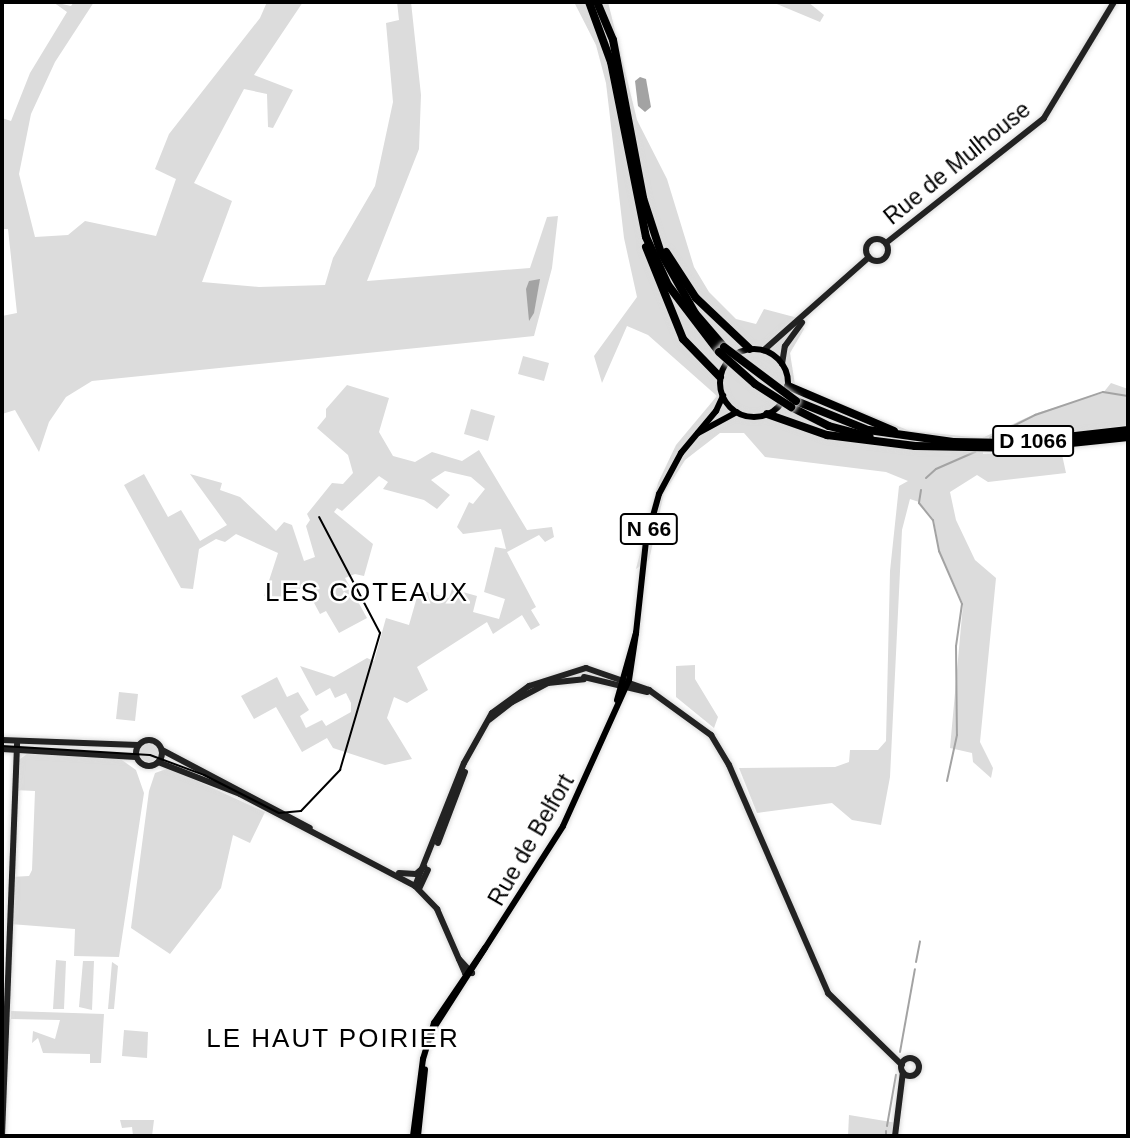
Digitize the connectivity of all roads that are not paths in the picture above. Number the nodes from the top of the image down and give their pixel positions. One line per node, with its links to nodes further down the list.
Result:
1 (589, 2): 4 (highway, D 1066)
2 (597, 2): 4 (highway, D 1066)
3 (1114, 2): 8 (street, Rue de Mulhouse)
4 (601, 20): 5 (highway, D 1066)
5 (609, 42): 6 (highway, D 1066); 7 (highway, D 1066)
6 (643, 198): 11 (highway); 12 (highway, D 1066)
7 (646, 237): 12 (highway, D 1066); 15 (highway)
8 (886, 243): 9 (street); 9 (street)
9 (869, 257): 10 (street)
10 (824, 298): 13 (street); 14 (street)
11 (750, 349): 13 (main road); 15 (main road)
12 (722, 350): 23 (highway, D 1066, bridge)
13 (764, 350): 14 (main road)
14 (782, 364): 16 (main road)
15 (720, 377): 17 (main road)
16 (788, 386): 19 (main road); 23 (highway)
17 (723, 396): 18 (main road); 21 (main road, Rue de Belfort / N 66)
18 (737, 412): 19 (main road); 21 (main road, Rue de Belfort / N 66)
19 (767, 414): 23 (highway)
20 (1128, 430): 23 (highway, D 1066)
21 (694, 436): 28 (main road, Rue de Belfort / N 66)
22 (1128, 437): 23 (highway, D 1066)
23 (913, 442)
24 (586, 668): 25 (street); 26 (street); 30 (street)
25 (597, 672): 26 (street); 28 (street)
26 (587, 680): 27 (street); 30 (street)
27 (600, 682): 28 (street); 29 (street)
28 (625, 682): 29 (main road, Rue de Belfort / N 66); 31 (street); 31 (street); 35 (main road, Rue de Belfort / N 66)
29 (618, 697): 35 (main road, Rue de Belfort / N 66)
30 (510, 700): 39 (street)
31 (673, 703): 48 (street)
32 (2, 740): 33 (street)
33 (17, 741): 34 (street); 37 (street)
34 (138, 745): 38 (street); 40 (street)
35 (601, 748): 46 (main road, Rue de Belfort / N 66)
36 (2, 749): 37 (street)
37 (16, 750): 40 (street); 51 (street)
38 (162, 750): 41 (street); 42 (street)
39 (470, 753): 43 (street); 45 (street)
40 (136, 757): 41 (street)
41 (158, 762): 42 (street)
42 (314, 831): 44 (street)
43 (427, 862): 44 (street); 45 (street)
44 (396, 873): 45 (street)
45 (417, 887): 46 (street)
46 (469, 971): 47 (main road, Rue de Belfort / N 66); 47 (main road, Rue de Belfort / N 66)
47 (432, 1031): 52 (main road)
48 (903, 1066): 49 (street); 49 (street); 50 (street)
49 (915, 1075): 50 (street)
50 (903, 1089): 53 (street)
51 (2, 1136)
52 (416, 1136)
53 (895, 1136)

